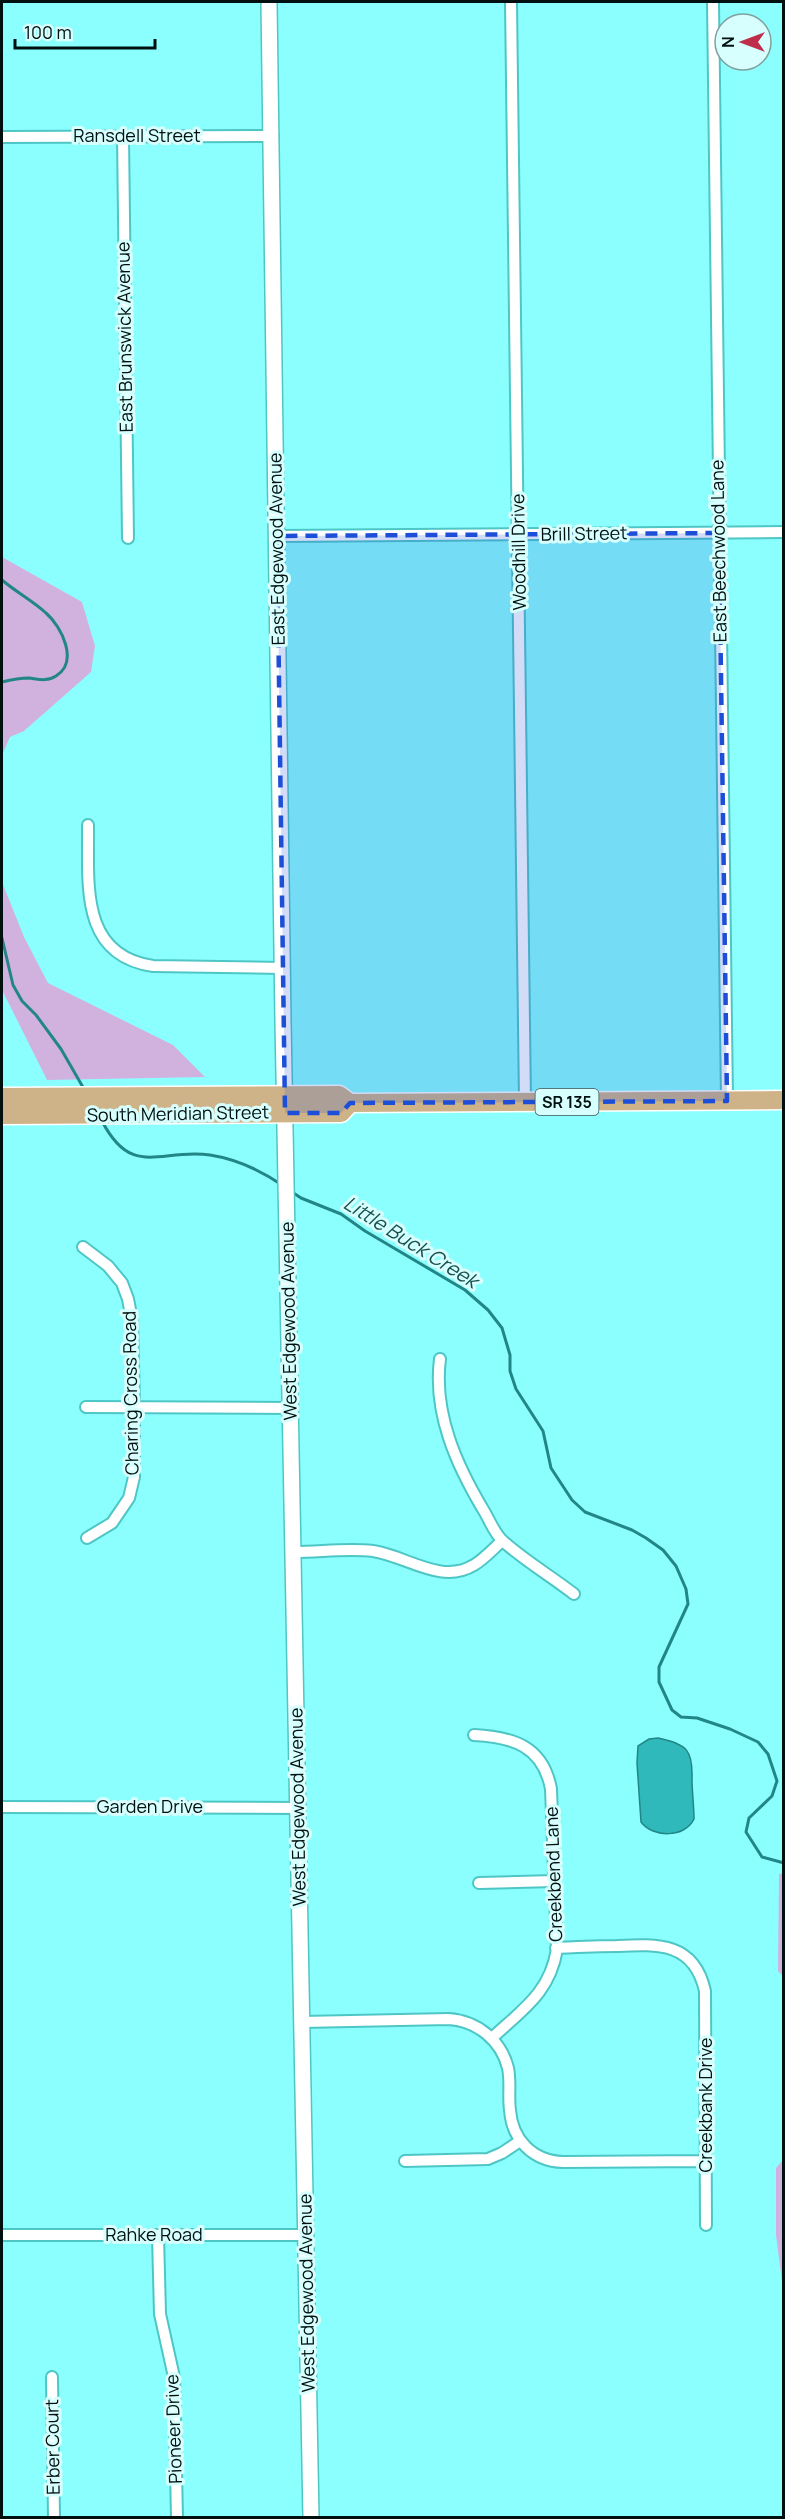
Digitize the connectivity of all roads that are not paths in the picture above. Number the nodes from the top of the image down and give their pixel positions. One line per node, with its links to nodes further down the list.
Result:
1 (269, 2): 5 (main road, East Edgewood Avenue)
2 (511, 2): 9 (street, Woodhill Drive)
3 (712, 2): 7 (street, East Beechwood Lane)
4 (123, 136): 5 (street, Ransdell Street); 6 (street, Ransdell Street); 11 (street, East Brunswick Avenue)
5 (273, 136): 10 (main road, East Edgewood Avenue)
6 (2, 137)
7 (719, 532): 8 (street, Brill Street); 9 (street, Brill Street); 16 (street, East Beechwood Lane)
8 (783, 532)
9 (518, 534): 10 (street, Brill Street); 17 (street, Woodhill Drive)
10 (277, 536): 13 (main road, East Edgewood Avenue)
11 (128, 538)
12 (88, 825): 13 (street)
13 (283, 968): 18 (main road, East Edgewood Avenue)
14 (2, 1097): 18 (main road, South Meridian Street / SR 135)
15 (783, 1100): 16 (main road, South Meridian Street / SR 135)
16 (727, 1101): 17 (main road, South Meridian Street / SR 135)
17 (525, 1103): 18 (main road, South Meridian Street / SR 135)
18 (285, 1105): 19 (main road, South Meridian Street / SR 135); 24 (main road, West Edgewood Avenue)
19 (2, 1115)
20 (83, 1247): 23 (street, Charing Cross Road)
21 (440, 1359): 26 (street)
22 (86, 1407): 23 (street)
23 (134, 1407): 24 (street); 25 (street, Charing Cross Road)
24 (291, 1408): 27 (main road, West Edgewood Avenue)
25 (87, 1538)
26 (502, 1541): 27 (street); 28 (street)
27 (294, 1552): 31 (main road, West Edgewood Avenue)
28 (574, 1594)
29 (474, 1735): 32 (street, Creekbend Lane)
30 (2, 1807): 31 (street, Garden Drive)
31 (298, 1808): 35 (main road, West Edgewood Avenue)
32 (554, 1881): 33 (street); 34 (street, Creekbend Lane)
33 (479, 1884)
34 (556, 1948): 36 (street, Creekbend Lane); 39 (street, Creekbank Drive)
35 (302, 2022): 36 (street); 43 (main road, West Edgewood Avenue)
36 (492, 2038): 37 (street)
37 (520, 2141): 38 (street); 39 (street)
38 (405, 2161)
39 (706, 2161): 40 (street, Creekbank Drive)
40 (706, 2225)
41 (2, 2235): 42 (street, Rahke Road)
42 (158, 2235): 43 (street, Rahke Road); 46 (street, Pioneer Drive)
43 (307, 2235): 47 (main road, West Edgewood Avenue)
44 (52, 2377): 45 (street, Erber Court)
45 (54, 2517)
46 (177, 2517)
47 (311, 2517)

